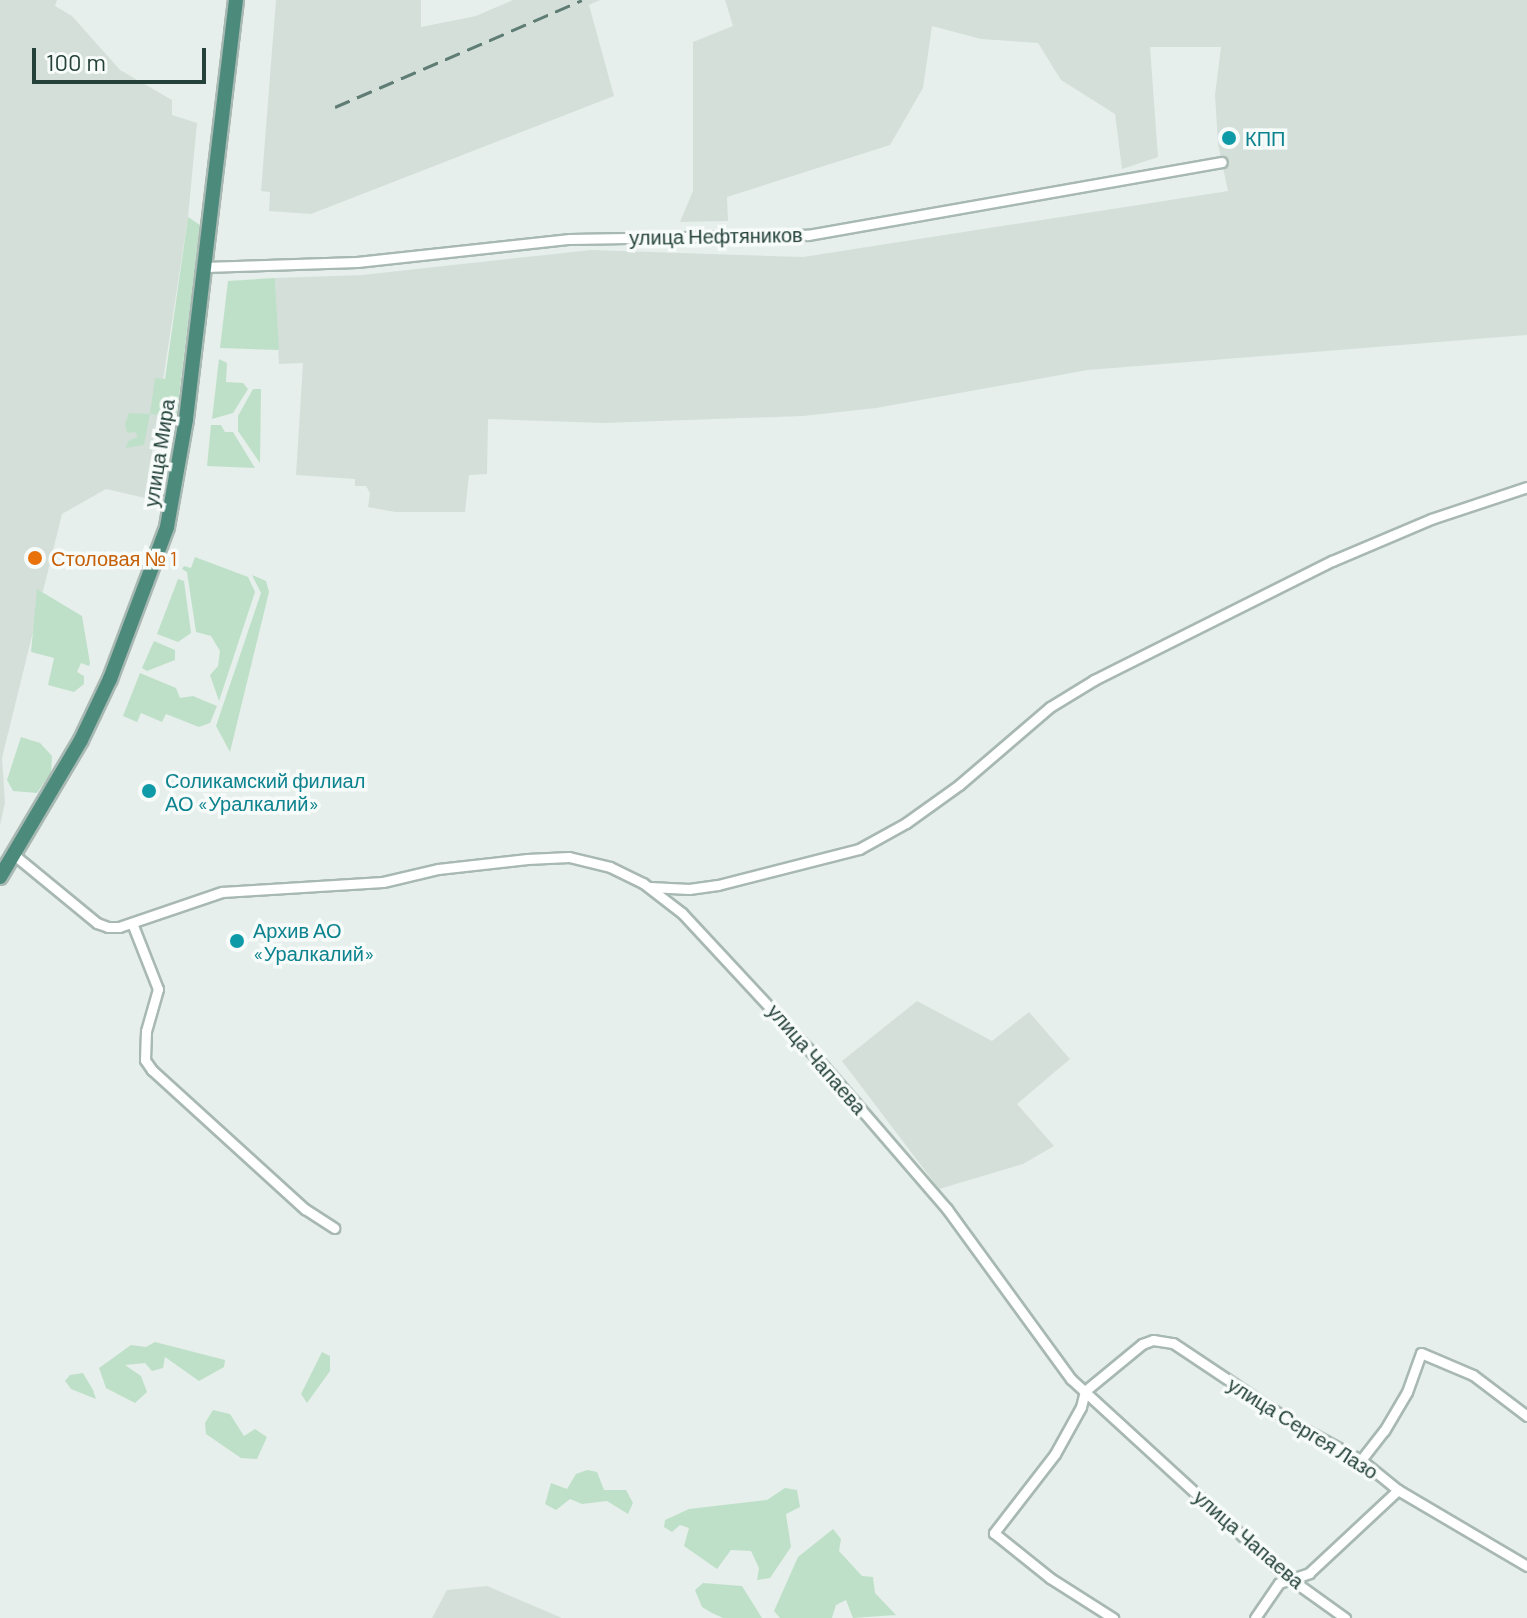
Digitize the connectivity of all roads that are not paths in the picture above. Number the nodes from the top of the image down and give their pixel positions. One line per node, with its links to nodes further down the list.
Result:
1 (236, 0): 3 (highway, улица Мира)
2 (1222, 162): 3 (street, улица Нефтяников)
3 (205, 267): 5 (highway, улица Мира)
4 (1527, 487): 7 (street)
5 (13, 854): 6 (highway, улица Мира); 8 (street, улица Чапаева)
6 (0, 877)
7 (650, 887): 8 (street, улица Чапаева); 10 (street, улица Чапаева)
8 (132, 923): 9 (street)
9 (334, 1228)
10 (1085, 1391): 12 (street, улица Сергея Лазо); 15 (street, улица Чапаева); 16 (street)
11 (1527, 1416): 12 (street)
12 (1361, 1460): 13 (street, улица Сергея Лазо)
13 (1398, 1490): 14 (street, улица Сергея Лазо); 15 (street)
14 (1527, 1566)
15 (1292, 1579): 17 (street); 18 (street, улица Чапаева)
16 (1113, 1618)
17 (1255, 1618)
18 (1345, 1618)

